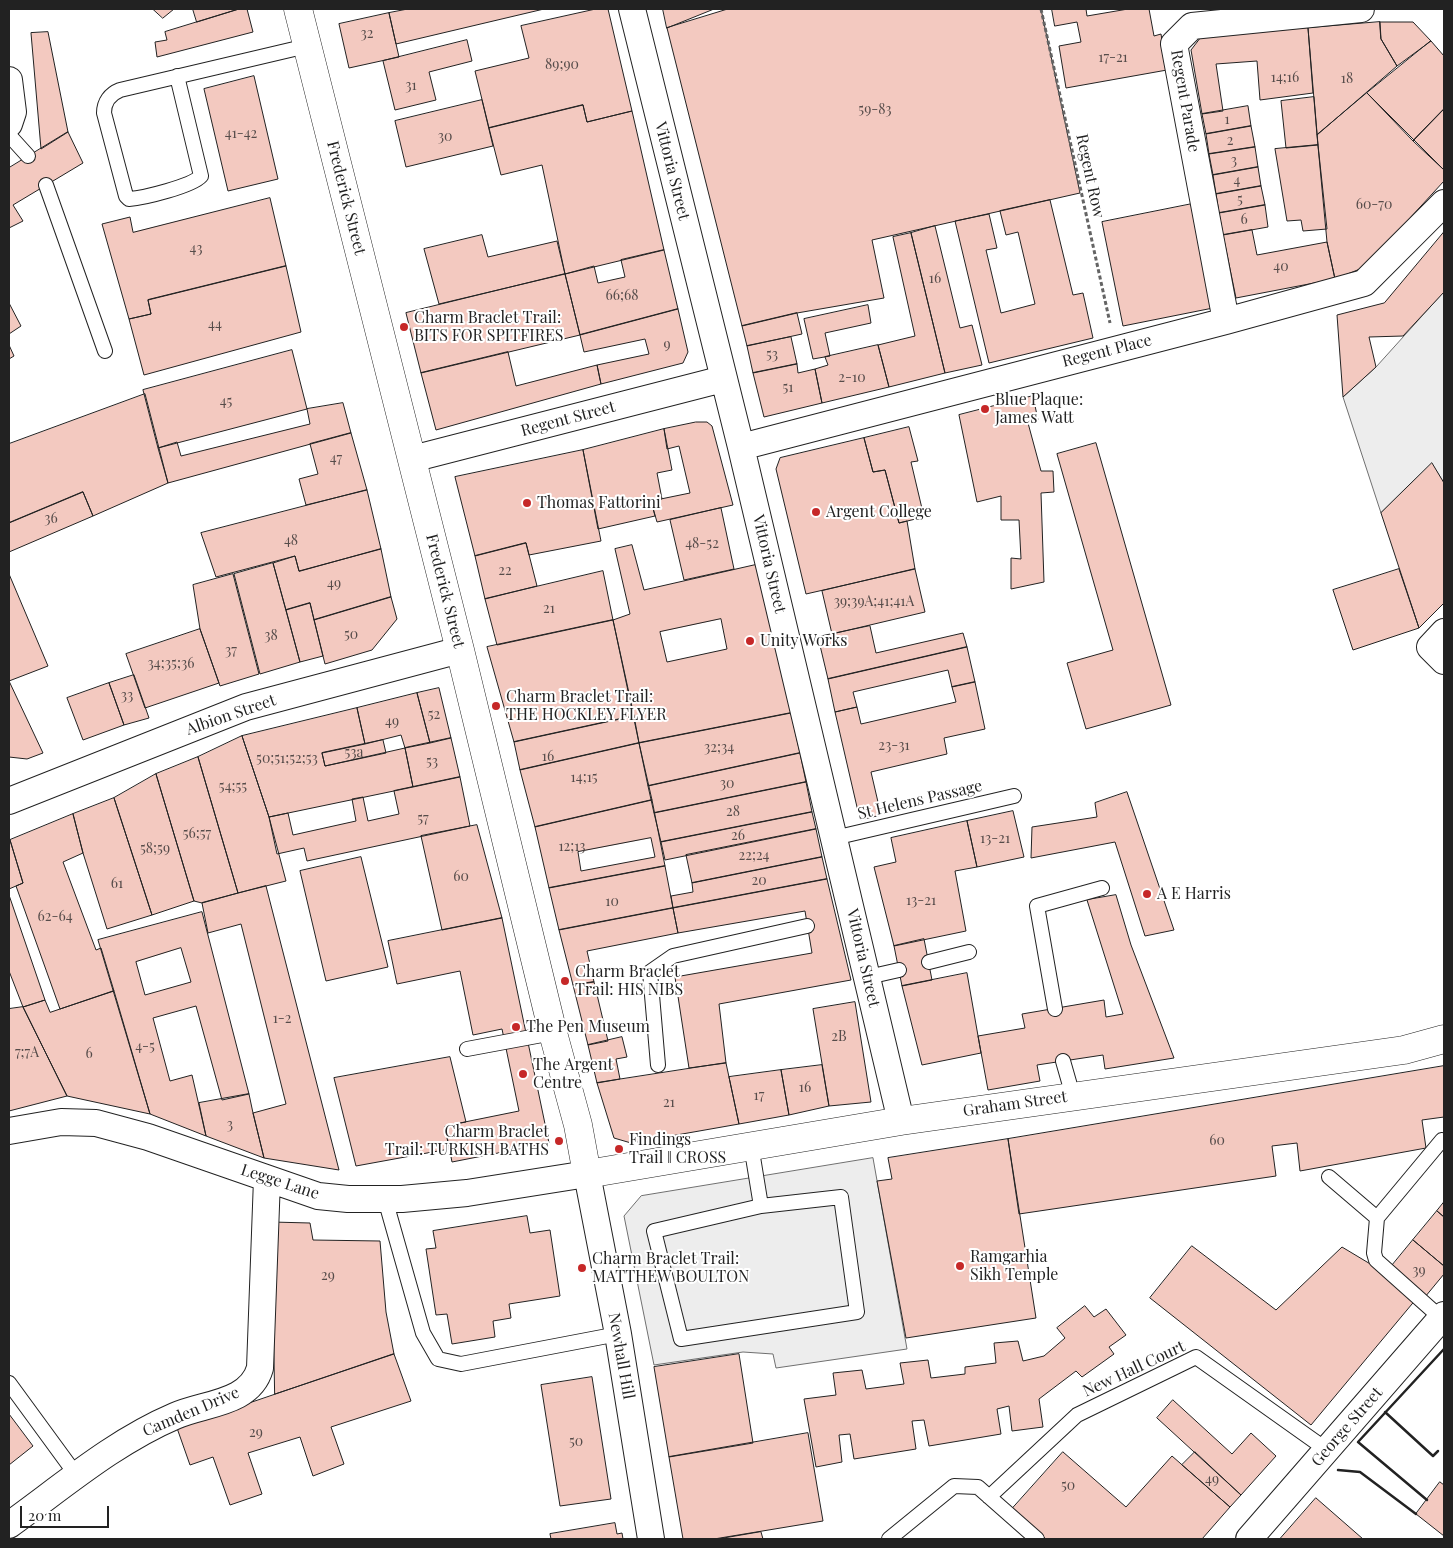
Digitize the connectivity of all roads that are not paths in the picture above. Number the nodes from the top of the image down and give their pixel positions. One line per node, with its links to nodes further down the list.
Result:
1 (298, 9): 4 (street, Frederick Street)
2 (632, 9): 14 (street, Vittoria Street)
3 (1362, 9): 12 (street, Regent Parade)
4 (307, 46): 5 (lane); 16 (street, Frederick Street)
5 (178, 76): 5 (lane)
6 (9, 80): 7 (street)
7 (9, 124)
8 (9, 135): 9 (lane)
9 (28, 156)
10 (46, 185): 13 (lane)
11 (1444, 203): 12 (street, Regent Place)
12 (1226, 321): 15 (street, Regent Place)
13 (105, 351)
14 (723, 379): 15 (street, Vittoria Street); 16 (street, Regent Street)
15 (741, 447): 20 (street, Vittoria Street)
16 (412, 459): 17 (street, Frederick Street)
17 (460, 650): 19 (street, Albion Street); 28 (street, Frederick Street)
18 (1014, 796): 20 (lane, St Helens Passage)
19 (9, 801)
20 (834, 838): 26 (street, Vittoria Street)
21 (1102, 888): 27 (lane)
22 (808, 926): 32 (lane)
23 (968, 952): 24 (lane)
24 (929, 962)
25 (899, 970): 26 (lane)
26 (868, 977): 34 (street, Vittoria Street)
27 (1055, 1009)
28 (553, 1033): 30 (lane); 38 (street, Frederick Street)
29 (1444, 1039): 33 (street, Graham Street)
30 (467, 1049)
31 (1063, 1061): 33 (lane)
32 (658, 1065)
33 (1073, 1096): 34 (street, Graham Street)
34 (901, 1121): 37 (street, Graham Street)
35 (9, 1132): 40 (street, Legge Lane)
36 (1442, 1140): 43 (lane)
37 (751, 1145): 38 (street, Graham Street); 42 (lane)
38 (587, 1174): 41 (street, Legge Lane); 45 (street, Newhall Hill)
39 (1329, 1177): 43 (lane)
40 (266, 1179): 41 (street, Legge Lane); 48 (street, Camden Drive)
41 (385, 1199): 45 (lane)
42 (761, 1206): 42 (lane)
43 (1377, 1218): 44 (lane)
44 (1443, 1316): 47 (street, George Street)
45 (618, 1334): 51 (street, Newhall Hill)
46 (9, 1383): 48 (lane)
47 (1327, 1450): 49 (lane, New Hall Court); 54 (street, George Street)
48 (77, 1476): 50 (street, Camden Drive)
49 (989, 1497): 52 (lane); 53 (lane)
50 (9, 1525)
51 (651, 1539)
52 (889, 1539)
53 (1037, 1539)
54 (1249, 1539)

